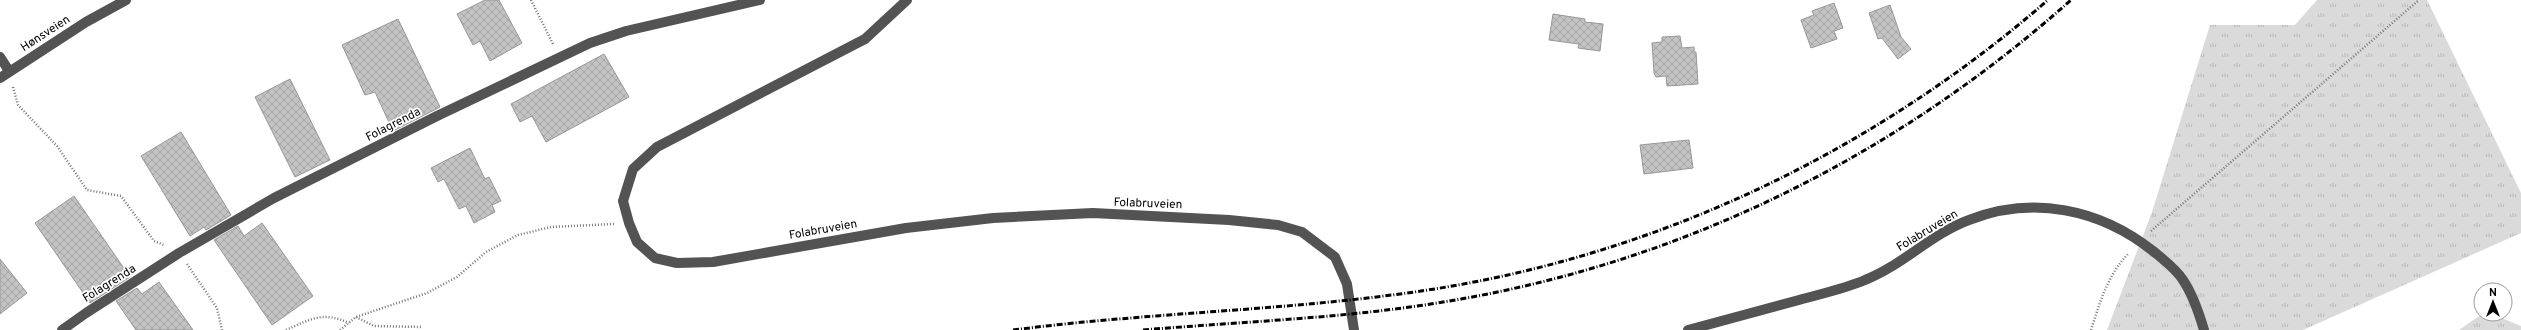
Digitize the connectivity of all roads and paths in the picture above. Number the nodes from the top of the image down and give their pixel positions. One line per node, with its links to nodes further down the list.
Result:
1 (126, 0): 8 (street, Hønsveien)
2 (531, 0): 7 (path)
3 (760, 0): 7 (street, Folagrenda)
4 (907, 0): 10 (street, Folabruveien)
5 (2419, 0): 11 (path)
6 (0, 57): 8 (street)
7 (559, 58): 12 (street, Folagrenda)
8 (9, 71): 9 (street, Hønsveien); 12 (path)
9 (0, 78)
10 (629, 223): 13 (path); 20 (street, Folabruveien)
11 (2140, 241): 21 (street, Folabruveien); 22 (path); 23 (street, Folabruveien)
12 (179, 254): 16 (street, Folagrenda); 17 (path)
13 (356, 317): 14 (path); 15 (path)
14 (349, 323): 18 (path); 19 (path)
15 (422, 327)
16 (62, 330)
17 (222, 330)
18 (286, 330)
19 (340, 330)
20 (1354, 330)
21 (1688, 330)
22 (2091, 330)
23 (2204, 330)

